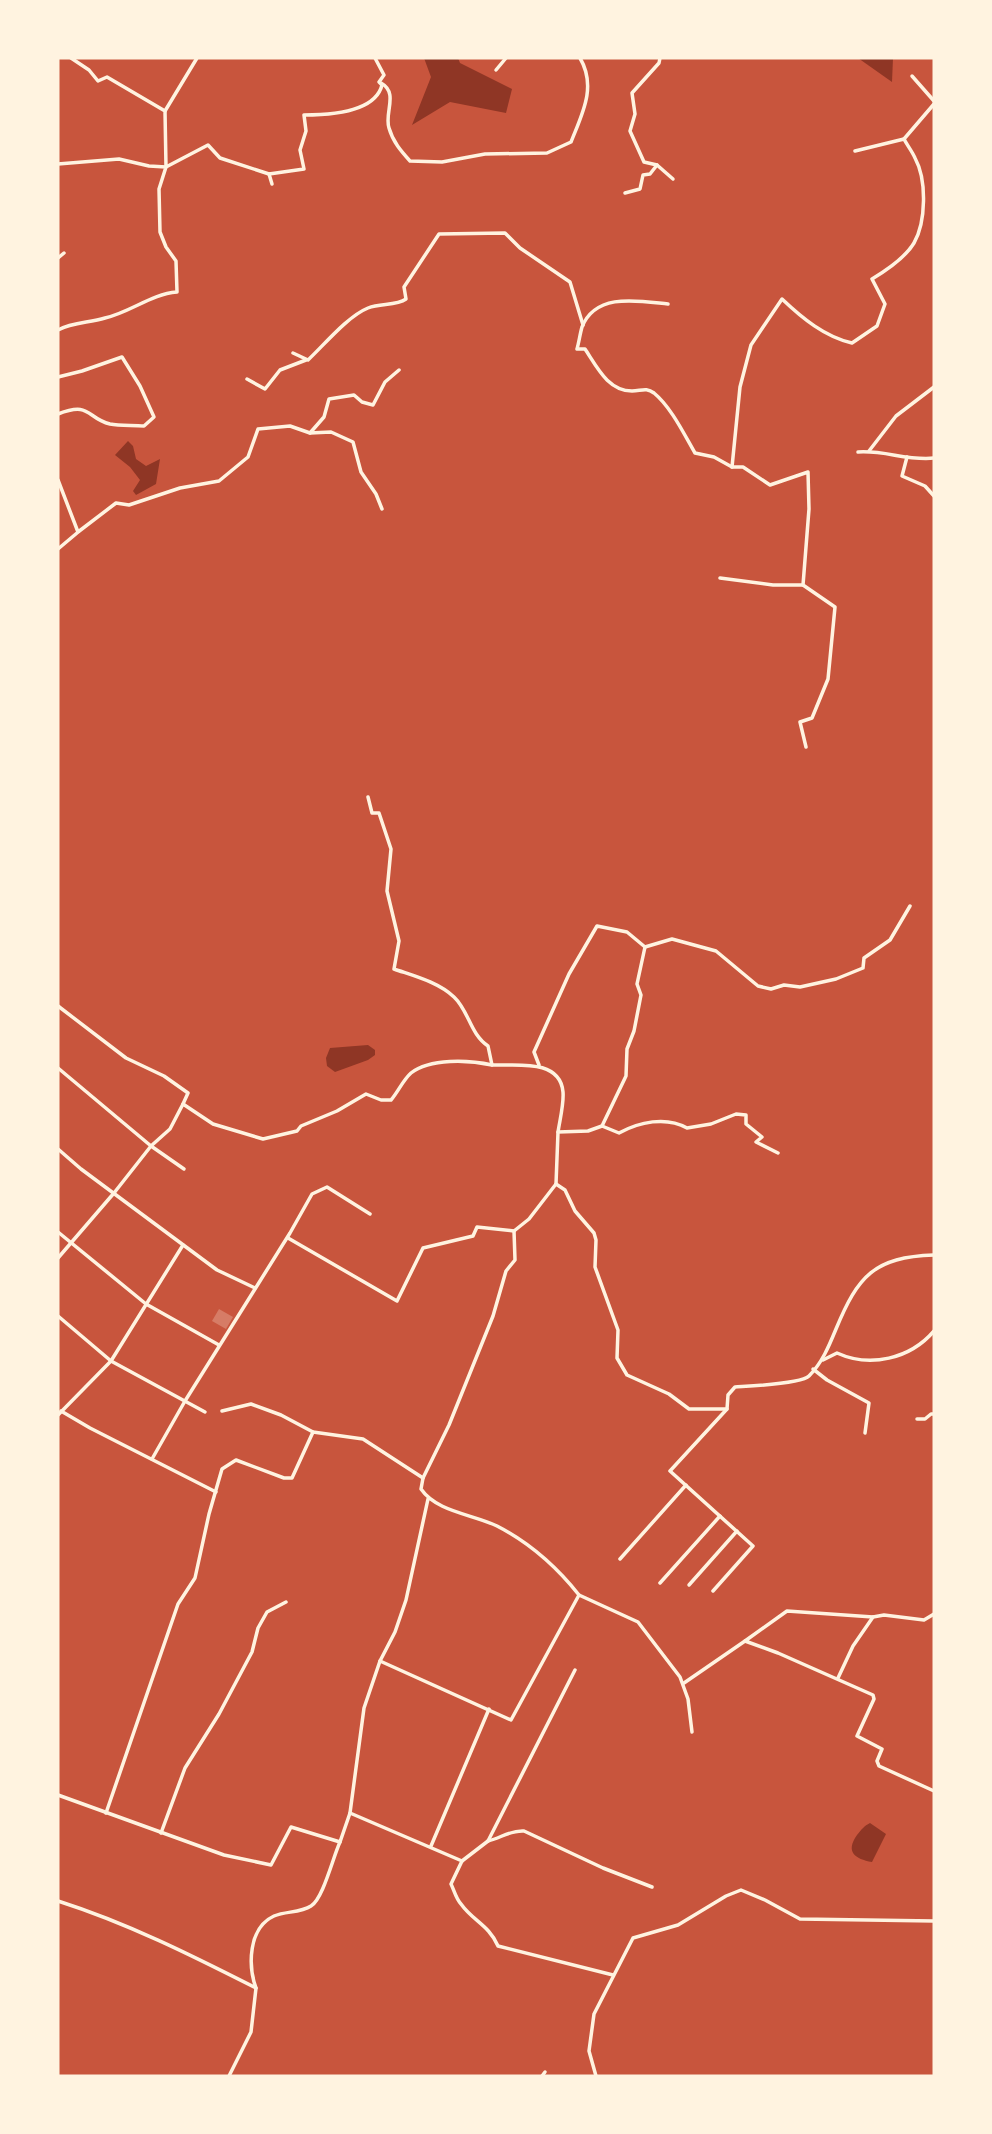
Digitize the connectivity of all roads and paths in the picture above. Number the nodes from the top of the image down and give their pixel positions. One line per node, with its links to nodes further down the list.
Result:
1 (71, 58): 11 (street)
2 (197, 58): 11 (street)
3 (375, 58): 9 (street)
4 (506, 58): 7 (street)
5 (580, 58): 9 (street)
6 (660, 58): 15 (street)
7 (496, 70)
8 (912, 76): 10 (street)
9 (379, 82): 17 (street)
10 (934, 103): 12 (street)
11 (165, 111): 16 (street)
12 (904, 139): 13 (street); 38 (street)
13 (855, 151)
14 (58, 164): 16 (street)
15 (657, 165): 18 (street); 20 (street)
16 (166, 167): 17 (street); 25 (street)
17 (269, 174): 19 (street)
18 (673, 179)
19 (272, 184)
20 (625, 193)
21 (64, 253): 22 (street)
22 (58, 258)
23 (668, 304): 24 (street)
24 (583, 325): 27 (street); 38 (street)
25 (58, 330)
26 (293, 353): 27 (street)
27 (308, 360): 30 (street)
28 (399, 370): 33 (street)
29 (58, 377): 32 (street)
30 (247, 379)
31 (934, 387): 34 (street)
32 (58, 414)
33 (310, 433): 41 (street); 42 (street)
34 (869, 451): 35 (street); 36 (street)
35 (858, 452)
36 (908, 457): 37 (street); 40 (street)
37 (934, 458)
38 (732, 467): 45 (street)
39 (58, 480): 42 (street)
40 (934, 496)
41 (382, 509)
42 (78, 532): 43 (street)
43 (58, 550)
44 (720, 578): 45 (street)
45 (803, 584): 46 (street)
46 (806, 747)
47 (368, 797): 51 (street)
48 (910, 906): 49 (street)
49 (645, 947): 52 (street); 55 (street)
50 (58, 1006): 54 (street)
51 (492, 1065): 52 (street); 54 (street)
52 (539, 1065): 56 (street)
53 (58, 1068): 57 (street)
54 (183, 1104): 57 (street)
55 (602, 1126): 56 (street); 59 (street)
56 (558, 1132): 61 (street)
57 (151, 1146): 60 (street); 62 (street)
58 (58, 1149): 62 (street)
59 (778, 1153)
60 (184, 1169)
61 (556, 1184): 64 (street); 80 (street)
62 (114, 1193): 67 (street); 68 (street)
63 (370, 1214): 66 (street)
64 (514, 1231): 66 (street); 89 (street)
65 (58, 1232): 67 (street)
66 (288, 1237): 71 (street)
67 (70, 1242): 70 (street); 72 (street)
68 (183, 1245): 71 (street); 72 (street)
69 (934, 1255): 77 (street)
70 (58, 1258)
71 (256, 1289): 75 (street)
72 (146, 1304): 75 (street); 76 (street)
73 (58, 1316): 76 (street)
74 (934, 1331): 77 (street)
75 (220, 1345): 79 (street)
76 (111, 1360): 79 (street); 83 (street)
77 (822, 1361): 78 (street)
78 (813, 1369): 80 (street); 87 (street)
79 (186, 1401): 82 (street); 88 (street)
80 (727, 1409): 90 (street)
81 (222, 1410): 86 (street)
82 (205, 1412)
83 (60, 1413): 88 (street)
84 (934, 1414): 85 (street)
85 (917, 1419)
86 (313, 1432): 89 (street); 91 (street)
87 (865, 1433)
88 (152, 1459): 91 (street)
89 (423, 1478): 92 (street)
90 (686, 1485): 93 (street); 95 (street)
91 (216, 1492): 112 (street)
92 (428, 1499): 99 (street); 104 (street)
93 (720, 1516): 94 (street); 96 (street)
94 (737, 1531): 97 (street); 98 (street)
95 (620, 1559)
96 (660, 1583)
97 (689, 1585)
98 (713, 1591)
99 (579, 1595): 107 (street); 108 (street)
100 (286, 1602): 114 (street)
101 (934, 1614): 102 (street)
102 (873, 1617): 103 (street); 106 (street)
103 (746, 1641): 106 (street); 107 (street)
104 (380, 1661): 108 (street); 113 (street)
105 (575, 1670): 115 (street)
106 (837, 1679): 110 (street)
107 (683, 1684): 109 (street)
108 (489, 1709): 117 (street)
109 (692, 1732)
110 (934, 1791)
111 (58, 1795): 112 (street)
112 (106, 1813): 114 (street)
113 (350, 1813): 116 (street); 117 (street)
114 (161, 1833): 116 (street)
115 (488, 1841): 118 (street); 119 (street)
116 (340, 1842): 123 (street)
117 (431, 1846): 118 (street)
118 (462, 1861): 122 (street)
119 (652, 1886)
120 (58, 1901): 123 (street)
121 (934, 1921): 122 (street)
122 (613, 1975): 125 (street)
123 (256, 1988): 124 (street)
124 (229, 2076)
125 (596, 2076)

